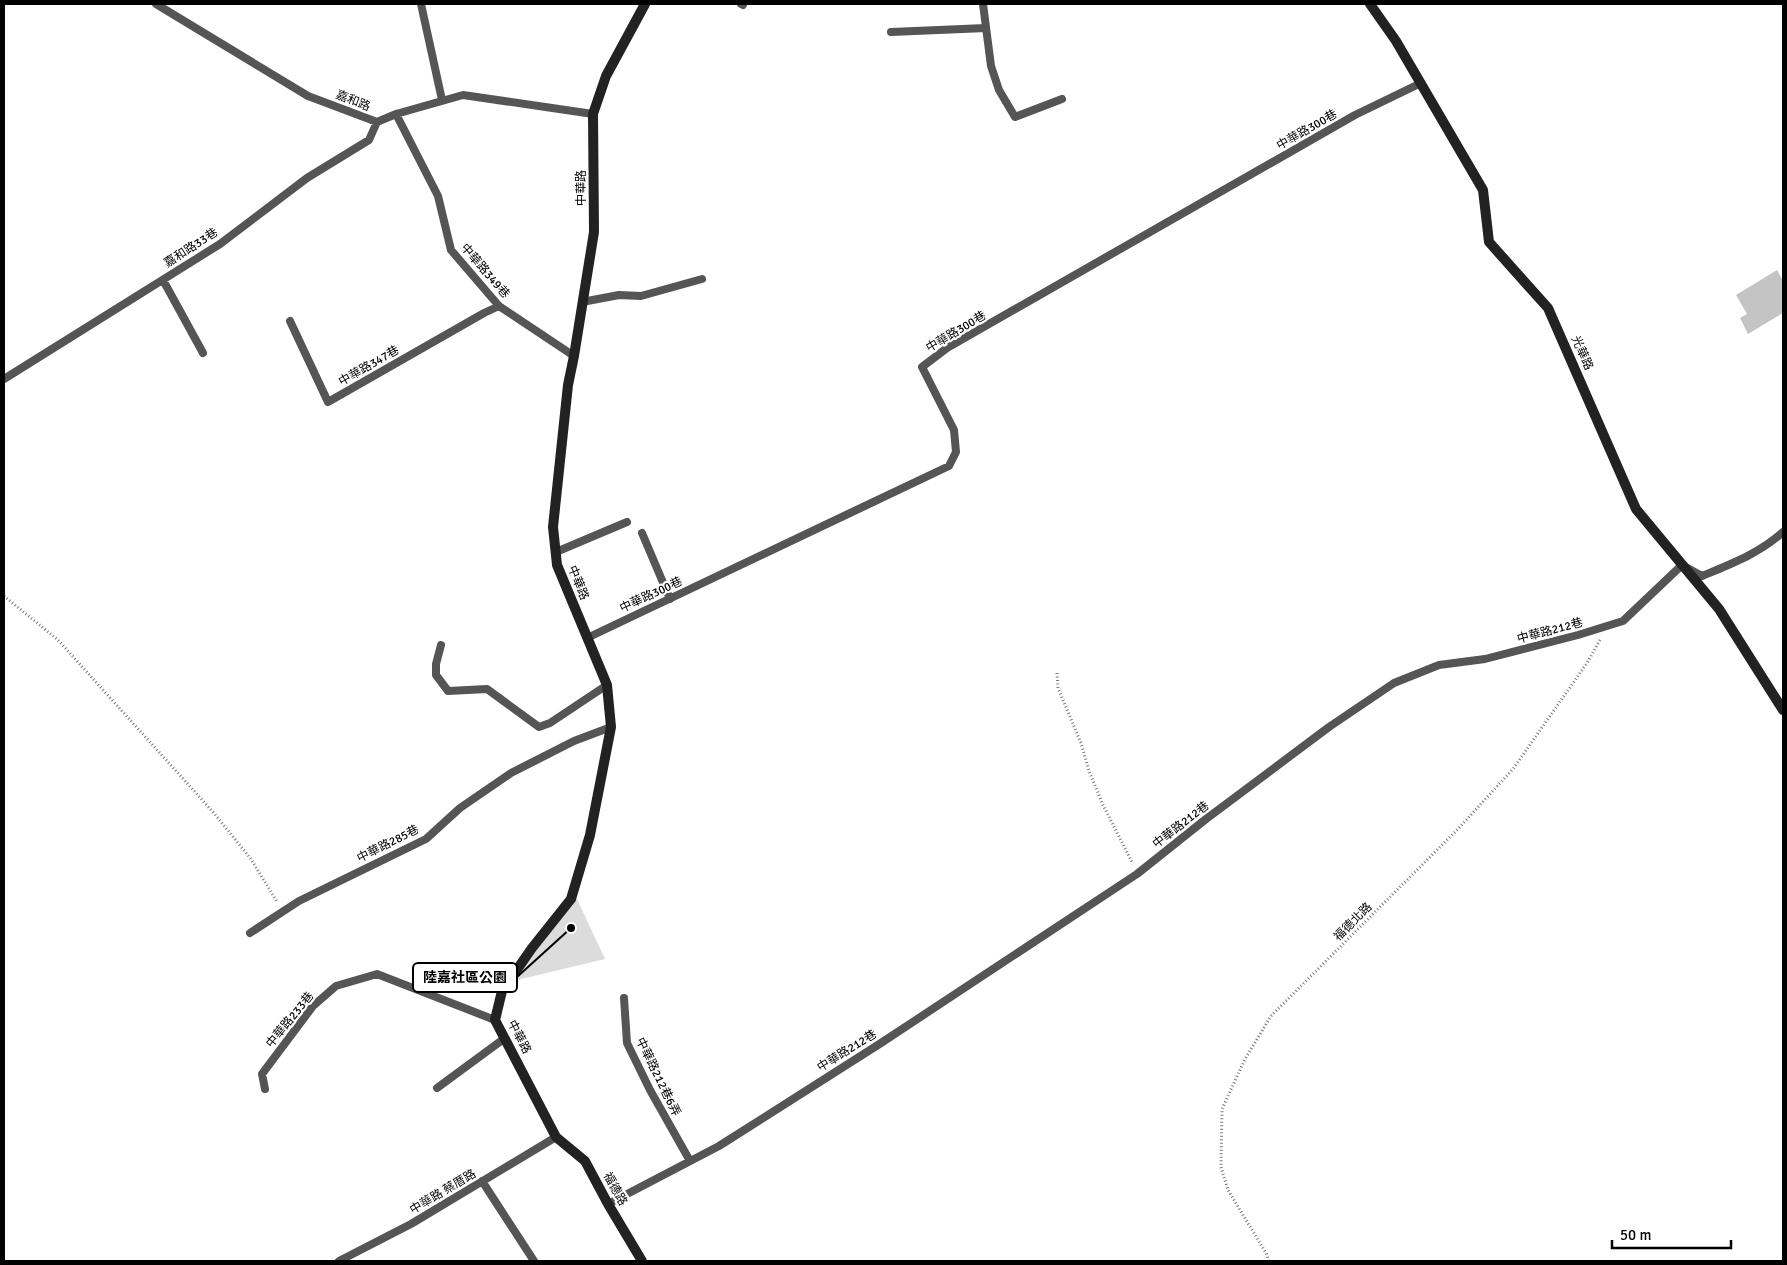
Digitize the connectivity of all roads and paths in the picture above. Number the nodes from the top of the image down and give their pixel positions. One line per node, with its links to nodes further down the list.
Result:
1 (156, 4): 13 (lane, 嘉和路)
2 (421, 4): 10 (lane)
3 (645, 4): 12 (street, 中華路)
4 (983, 4): 6 (lane)
5 (1370, 4): 8 (street, 光華路)
6 (986, 28): 7 (lane); 9 (lane)
7 (891, 32)
8 (1420, 83): 26 (street, 光華路); 28 (lane, 中華路300巷)
9 (1062, 99)
10 (442, 100): 11 (lane, 嘉和路); 12 (lane, 嘉和路)
11 (396, 114): 13 (lane, 嘉和路); 17 (lane, 中華路349巷)
12 (593, 114): 16 (street, 中華路)
13 (376, 122): 15 (lane, 嘉和路33巷)
14 (702, 279): 16 (lane)
15 (163, 280): 19 (lane); 21 (lane, 嘉和路33巷)
16 (582, 302): 20 (street, 中華路)
17 (499, 306): 18 (lane, 中華路347巷); 20 (lane, 中華路349巷)
18 (290, 321)
19 (204, 353)
20 (574, 356): 25 (street, 中華路)
21 (4, 379)
22 (627, 522): 25 (lane)
23 (1783, 532): 26 (lane)
24 (642, 533): 28 (lane)
25 (556, 552): 30 (street, 中華路)
26 (1682, 565): 29 (lane, 中華路212巷); 34 (street, 光華路)
27 (4, 596): 37 (path)
28 (670, 599): 30 (lane, 中華路300巷)
29 (1607, 626): 36 (lane, 中華路212巷); 51 (path, 福德北路)
30 (587, 638): 33 (street, 中華路)
31 (441, 645): 33 (lane)
32 (1057, 673): 36 (path)
33 (607, 685): 35 (street, 中華路)
34 (1783, 710)
35 (610, 727): 37 (lane, 中華路285巷); 40 (street, 中華路)
36 (1137, 874): 45 (lane, 中華路212巷)
37 (282, 911): 38 (lane, 中華路285巷)
38 (250, 933)
39 (624, 998): 45 (lane, 中華路212巷6弄)
40 (495, 1020): 41 (street, 中華路); 43 (lane, 中華路233巷)
41 (505, 1038): 42 (lane); 44 (street, 中華路)
42 (437, 1088)
43 (265, 1090)
44 (556, 1137): 46 (lane, 中華路 蔡厝路); 47 (street, 福德路)
45 (690, 1161): 47 (lane, 中華路212巷)
46 (482, 1181): 48 (lane, 中華路 蔡厝路); 49 (lane)
47 (608, 1204): 50 (street, 福德路)
48 (339, 1261)
49 (534, 1261)
50 (642, 1261)
51 (1269, 1261)

